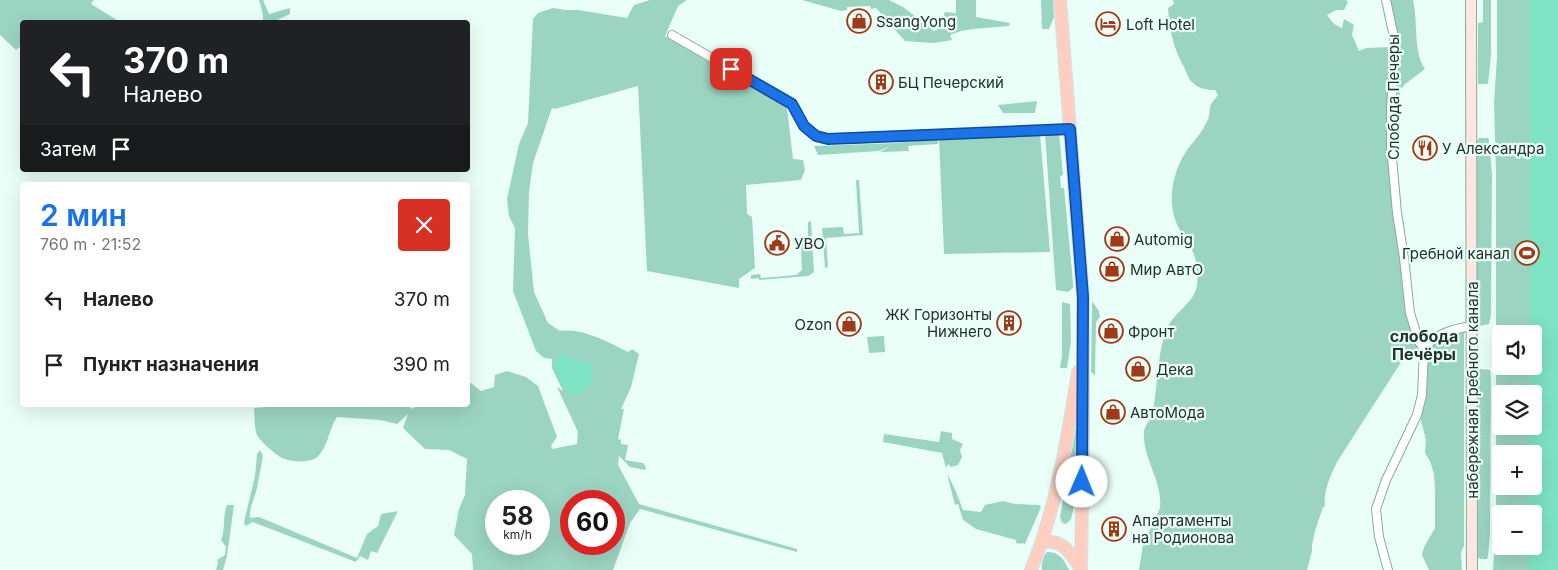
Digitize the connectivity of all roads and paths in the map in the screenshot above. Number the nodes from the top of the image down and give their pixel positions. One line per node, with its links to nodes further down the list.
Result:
1 (1060, 0): 5 (main road)
2 (1386, 0): 8 (street, Слобода Печеры)
3 (1471, 0): 6 (street, набережная Гребного канала)
4 (672, 35): 5 (street)
5 (1070, 129): 7 (main road)
6 (1472, 326): 8 (street); 13 (street, набережная Гребного канала)
7 (1083, 336): 9 (main road); 11 (main road)
8 (1424, 349): 12 (street, Слобода Печеры)
9 (1042, 542): 10 (main road); 11 (main road)
10 (1031, 570)
11 (1081, 570)
12 (1388, 570)
13 (1472, 570)

